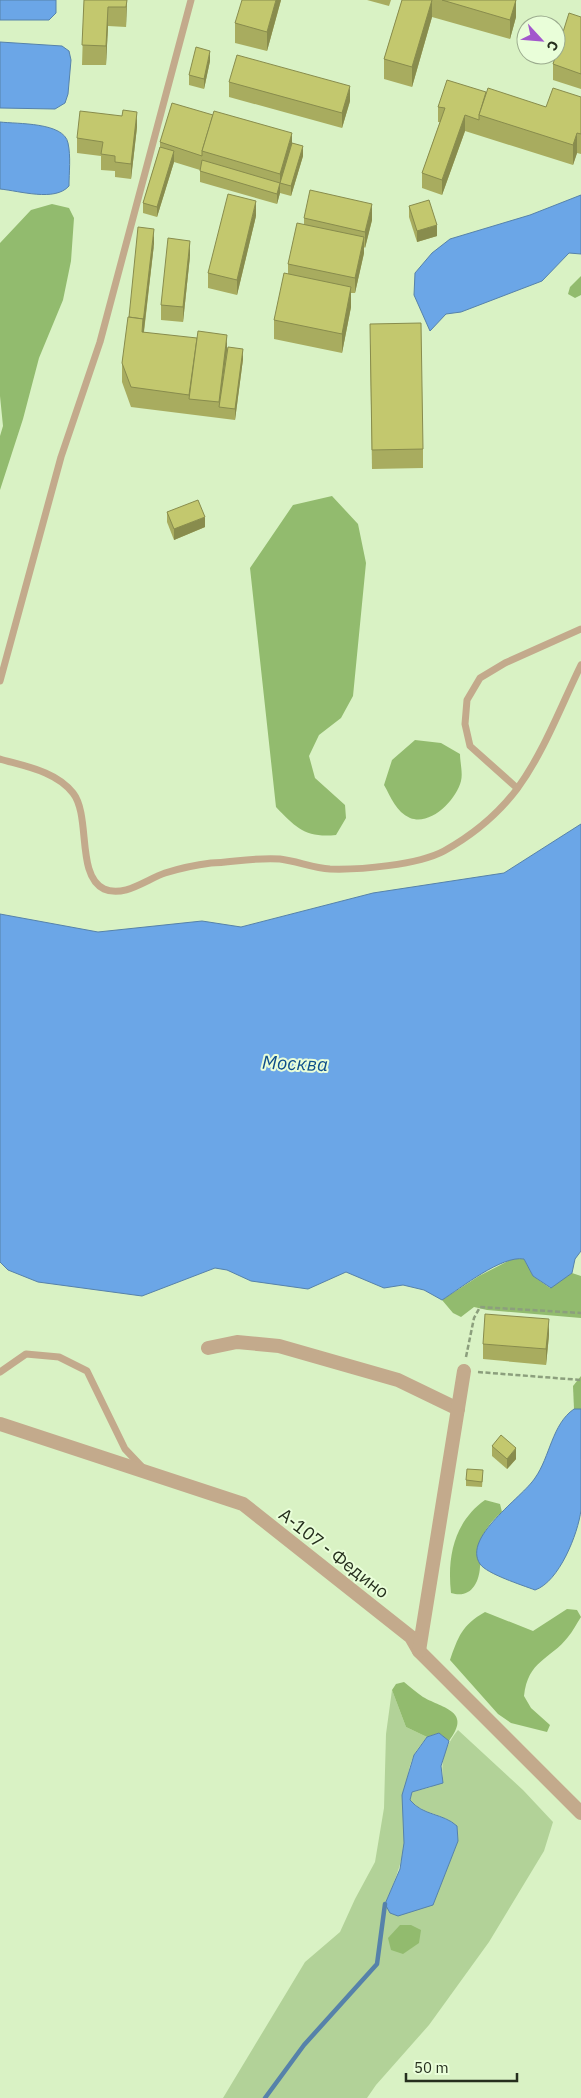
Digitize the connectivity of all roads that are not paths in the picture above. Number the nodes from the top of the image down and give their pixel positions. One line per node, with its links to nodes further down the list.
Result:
1 (191, 0): 4 (lane)
2 (581, 629): 6 (lane)
3 (581, 665): 6 (lane)
4 (0, 681)
5 (0, 759): 6 (lane)
6 (517, 788)
7 (208, 1348): 10 (street)
8 (464, 1371): 10 (street)
9 (0, 1372): 12 (lane)
10 (458, 1409): 13 (street)
11 (0, 1424): 12 (street, А-107 - Федино)
12 (148, 1474): 13 (street, А-107 - Федино)
13 (419, 1651): 14 (street, А-107 - Федино)
14 (581, 1813)

